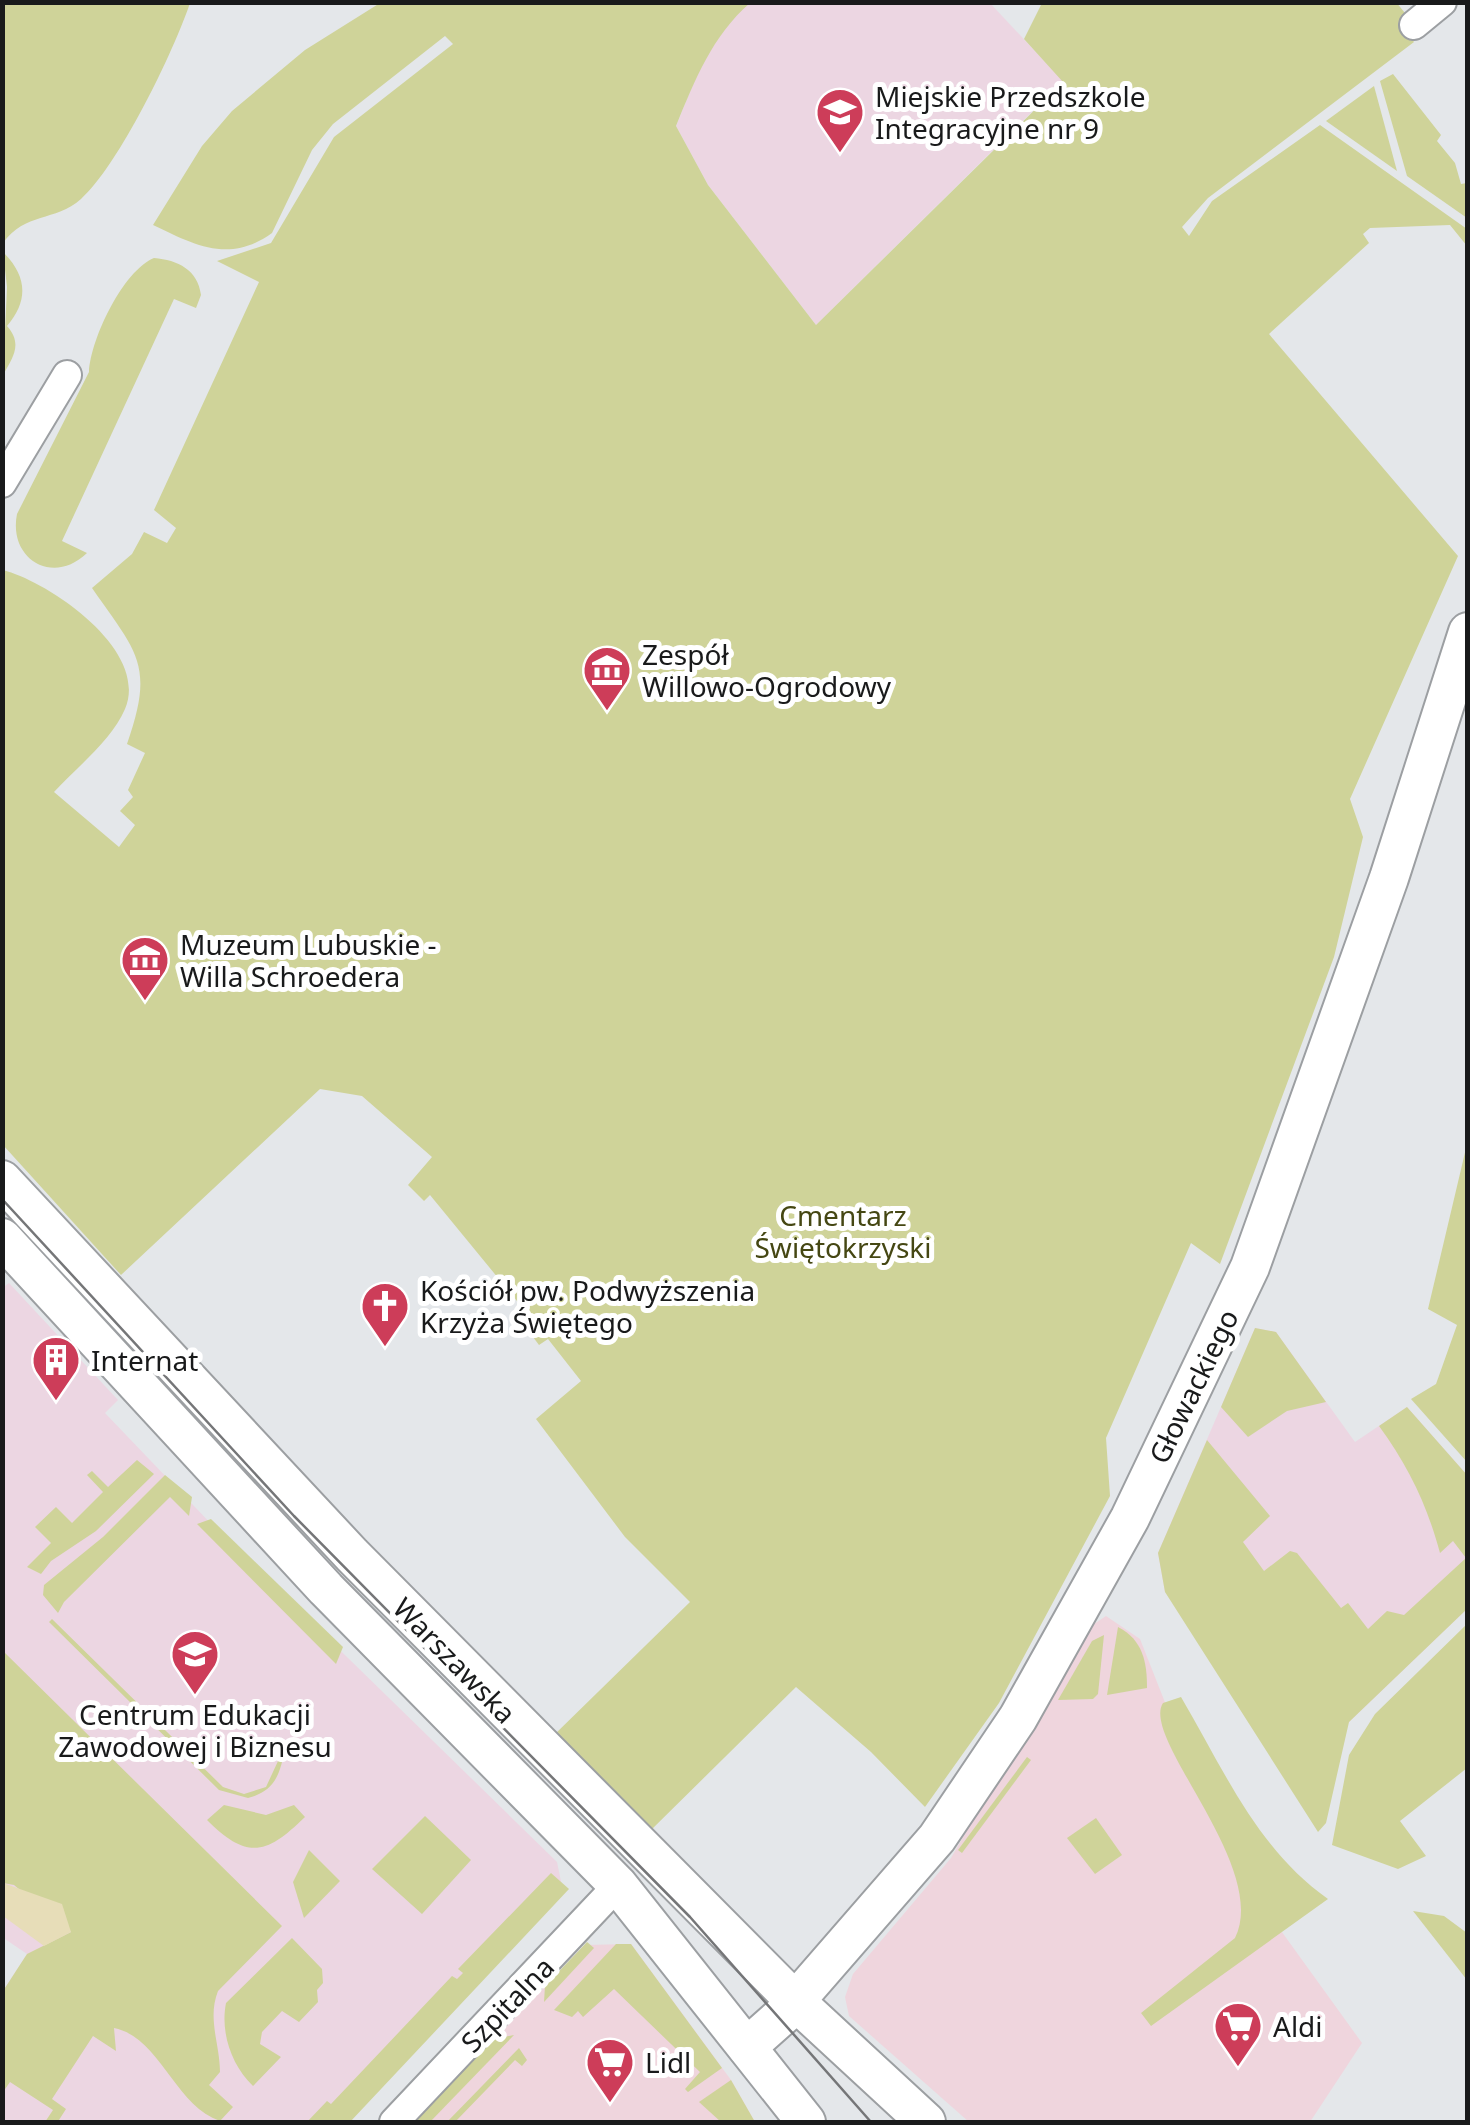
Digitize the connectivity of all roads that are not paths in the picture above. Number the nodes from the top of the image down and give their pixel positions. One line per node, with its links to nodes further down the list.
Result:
1 (1442, 2): 2 (street)
2 (1414, 24)
3 (67, 375): 4 (street)
4 (2, 483)
5 (1468, 632): 9 (main road, Głowackiego)
6 (2, 1180): 9 (main road, Warszawska)
7 (2, 1238): 8 (main road, Warszawska)
8 (618, 1885): 10 (main road, Warszawska); 11 (street, Szpitalna)
9 (795, 2002): 10 (main road, Głowackiego); 13 (main road, Warszawska)
10 (747, 2047): 12 (main road, Warszawska)
11 (394, 2122)
12 (806, 2122)
13 (926, 2122)

